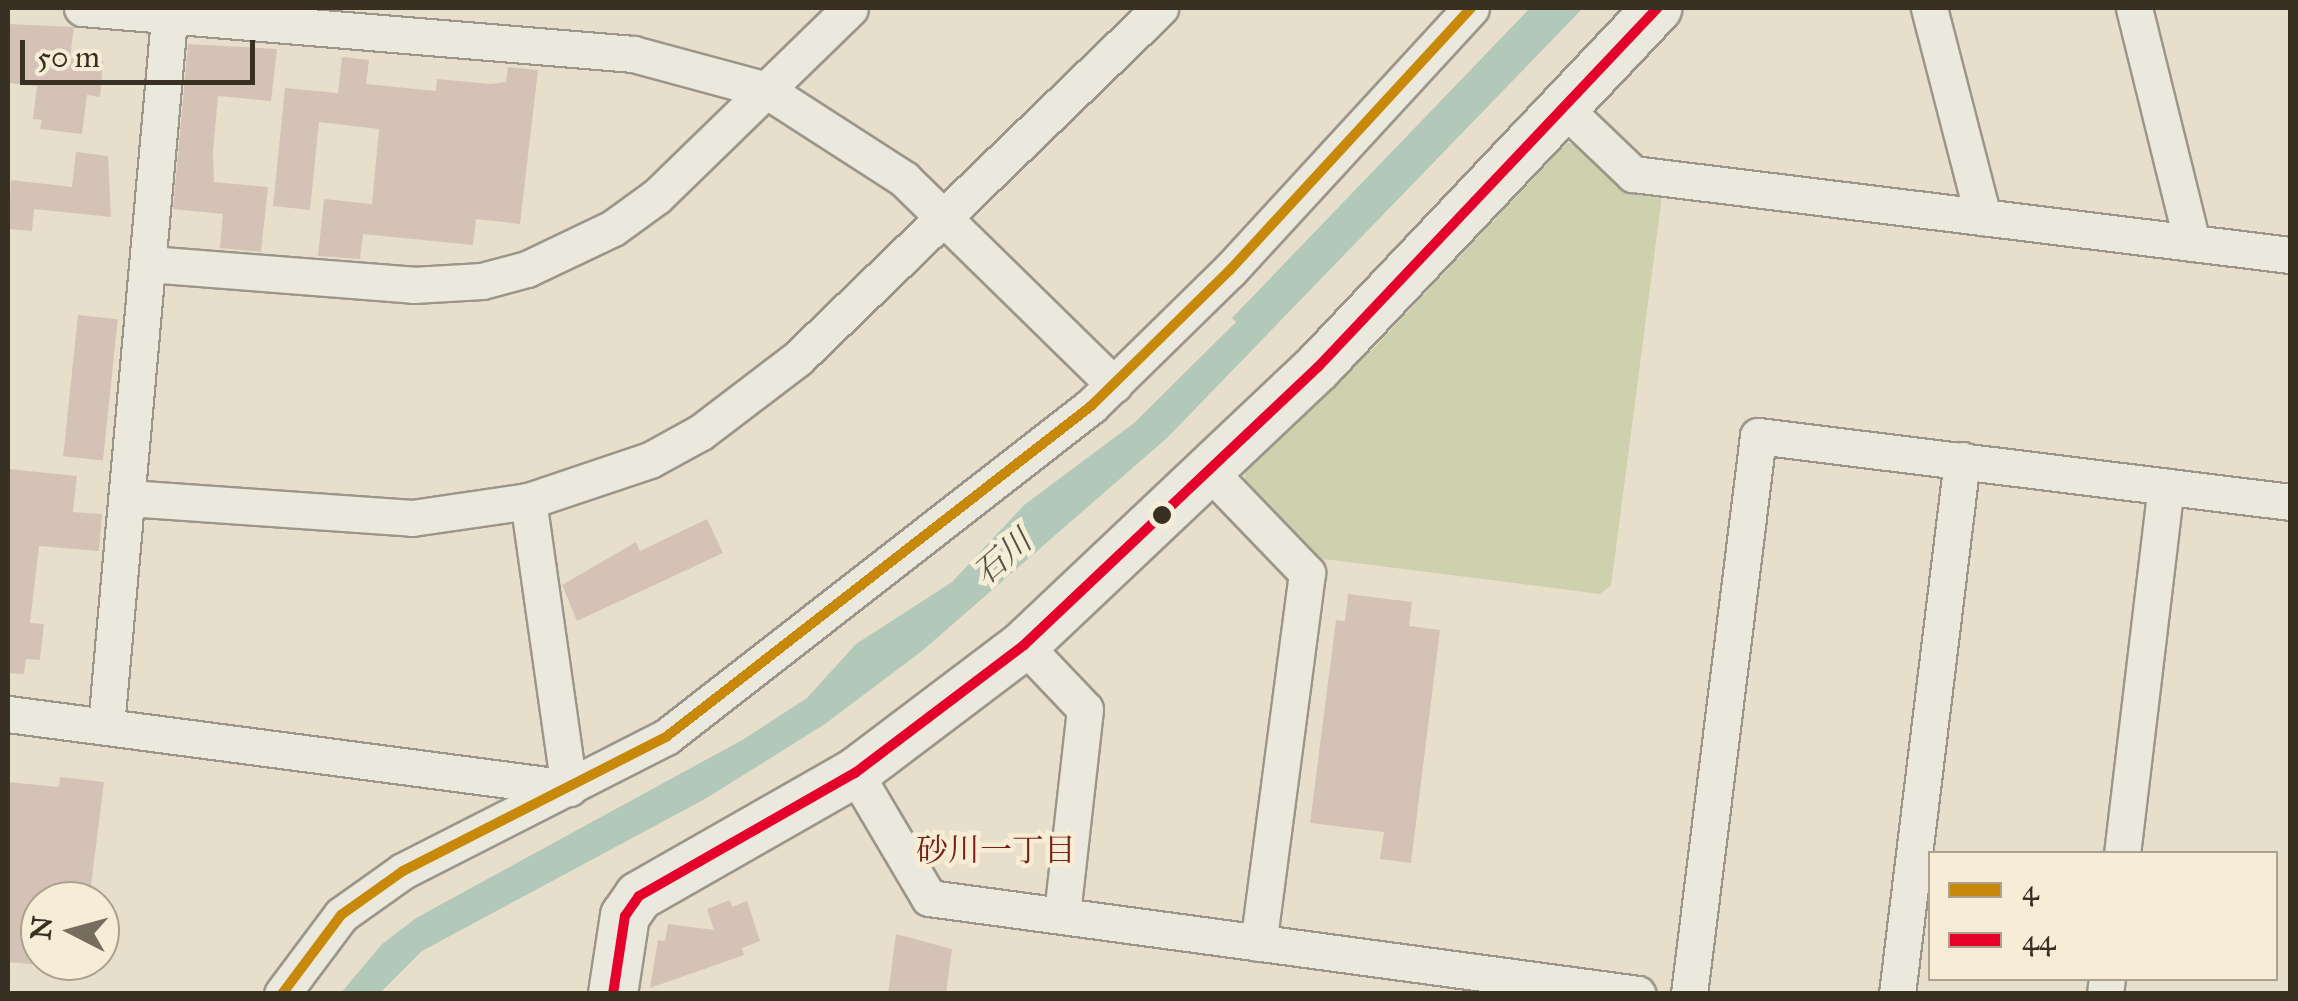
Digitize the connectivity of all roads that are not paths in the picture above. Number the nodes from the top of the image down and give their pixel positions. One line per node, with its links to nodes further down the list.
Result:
1 (82, 8): 8 (street)
2 (850, 8): 10 (street)
3 (1160, 8): 13 (street)
4 (1471, 8): 17 (street)
5 (1657, 8): 11 (street)
6 (1929, 8): 12 (street)
7 (2134, 8): 14 (street)
8 (170, 11): 9 (street); 16 (street)
9 (415, 21): 10 (street)
10 (766, 90): 13 (street); 16 (street)
11 (1566, 110): 12 (street); 19 (street)
12 (1983, 217): 14 (street)
13 (942, 220): 17 (street); 22 (street)
14 (2192, 243): 15 (street)
15 (2290, 256)
16 (149, 264): 21 (street)
17 (1114, 385): 28 (street)
18 (1962, 460): 20 (street); 35 (street); 36 (street)
19 (1208, 470): 24 (street); 31 (street)
20 (2166, 487): 23 (street); 29 (street)
21 (128, 498): 22 (street); 26 (street)
22 (528, 500): 28 (street)
23 (2290, 502)
24 (1024, 645): 27 (street); 30 (street)
25 (8, 714): 26 (street)
26 (106, 726): 28 (street)
27 (855, 773): 30 (street); 33 (street)
28 (569, 788): 32 (street)
29 (2122, 851)
30 (1062, 914): 31 (street)
31 (1258, 943): 34 (street)
32 (282, 994)
33 (613, 994)
34 (1638, 994)
35 (1689, 994)
36 (1897, 994)

